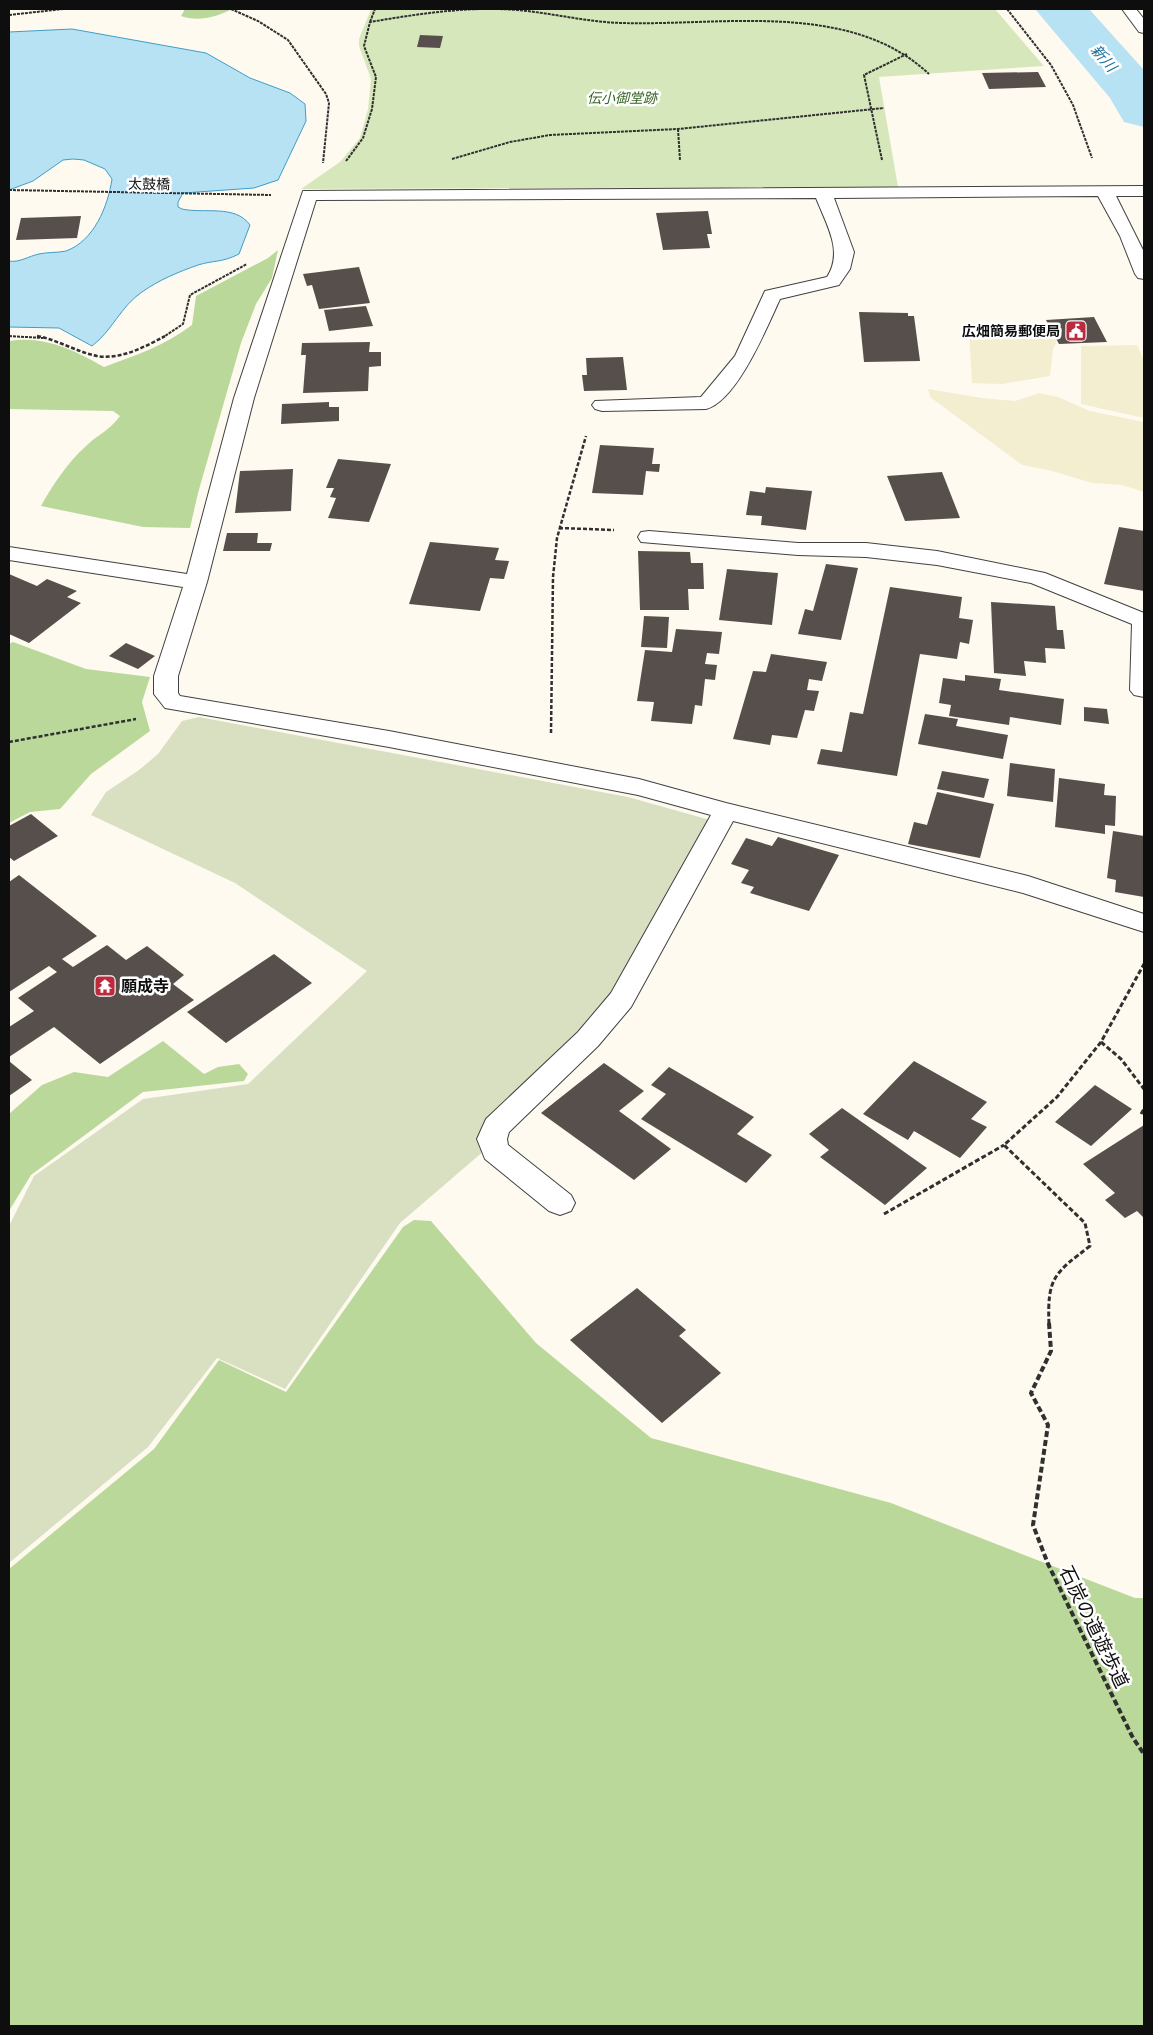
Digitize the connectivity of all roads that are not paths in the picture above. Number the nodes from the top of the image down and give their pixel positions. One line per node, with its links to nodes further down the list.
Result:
1 (1129, 9): 2 (street)
2 (1144, 29)
3 (1112, 191): 4 (street); 5 (street); 6 (street)
4 (1144, 191)
5 (823, 192): 7 (street); 10 (street)
6 (1144, 274)
7 (602, 405)
8 (649, 537): 11 (street)
9 (9, 554): 10 (street)
10 (196, 582): 13 (street)
11 (1144, 621): 12 (street)
12 (1142, 690)
13 (726, 811): 14 (street); 15 (street)
14 (1144, 923)
15 (560, 1203)

